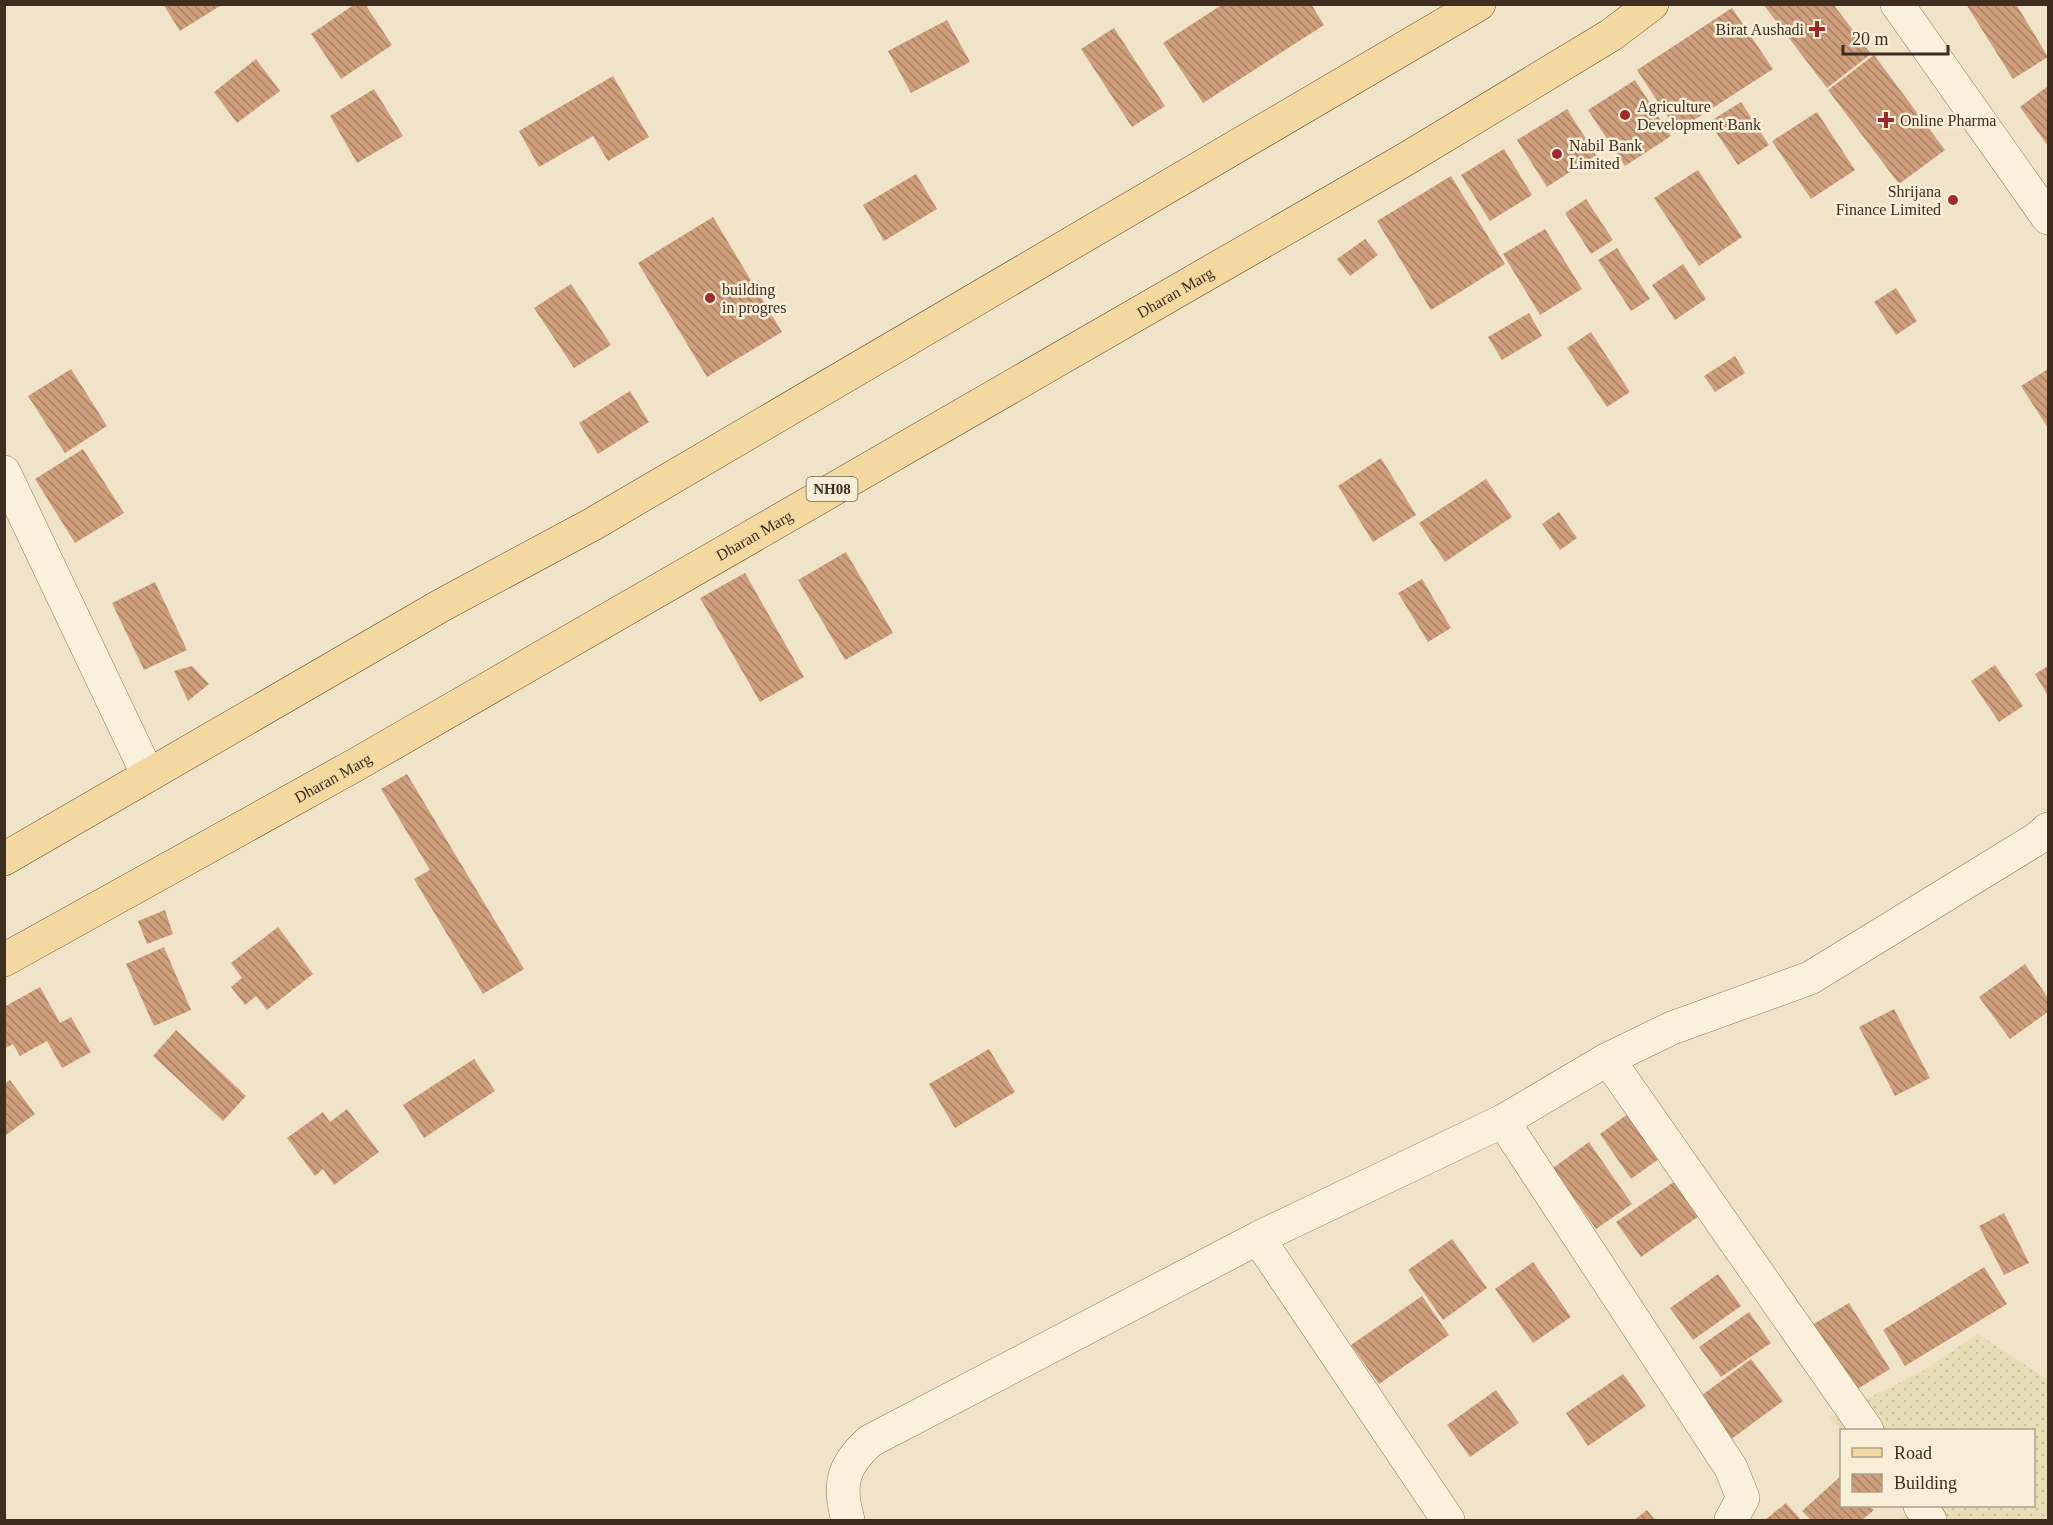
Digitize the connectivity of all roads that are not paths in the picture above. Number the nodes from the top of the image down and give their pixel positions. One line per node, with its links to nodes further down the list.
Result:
1 (1479, 4): 6 (main road)
2 (1652, 4): 9 (main road, Dharan Marg / NH08)
3 (1897, 4): 4 (street)
4 (2049, 218)
5 (4, 472): 6 (street)
6 (148, 775): 8 (main road)
7 (2049, 829): 10 (street)
8 (4, 859)
9 (4, 960)
10 (1608, 1059): 11 (street); 13 (street)
11 (1503, 1121): 12 (street); 17 (street)
12 (1258, 1238): 15 (street); 16 (street)
13 (1866, 1429)
14 (1921, 1507): 18 (street)
15 (848, 1521)
16 (1448, 1521)
17 (1731, 1521)
18 (1930, 1521)

